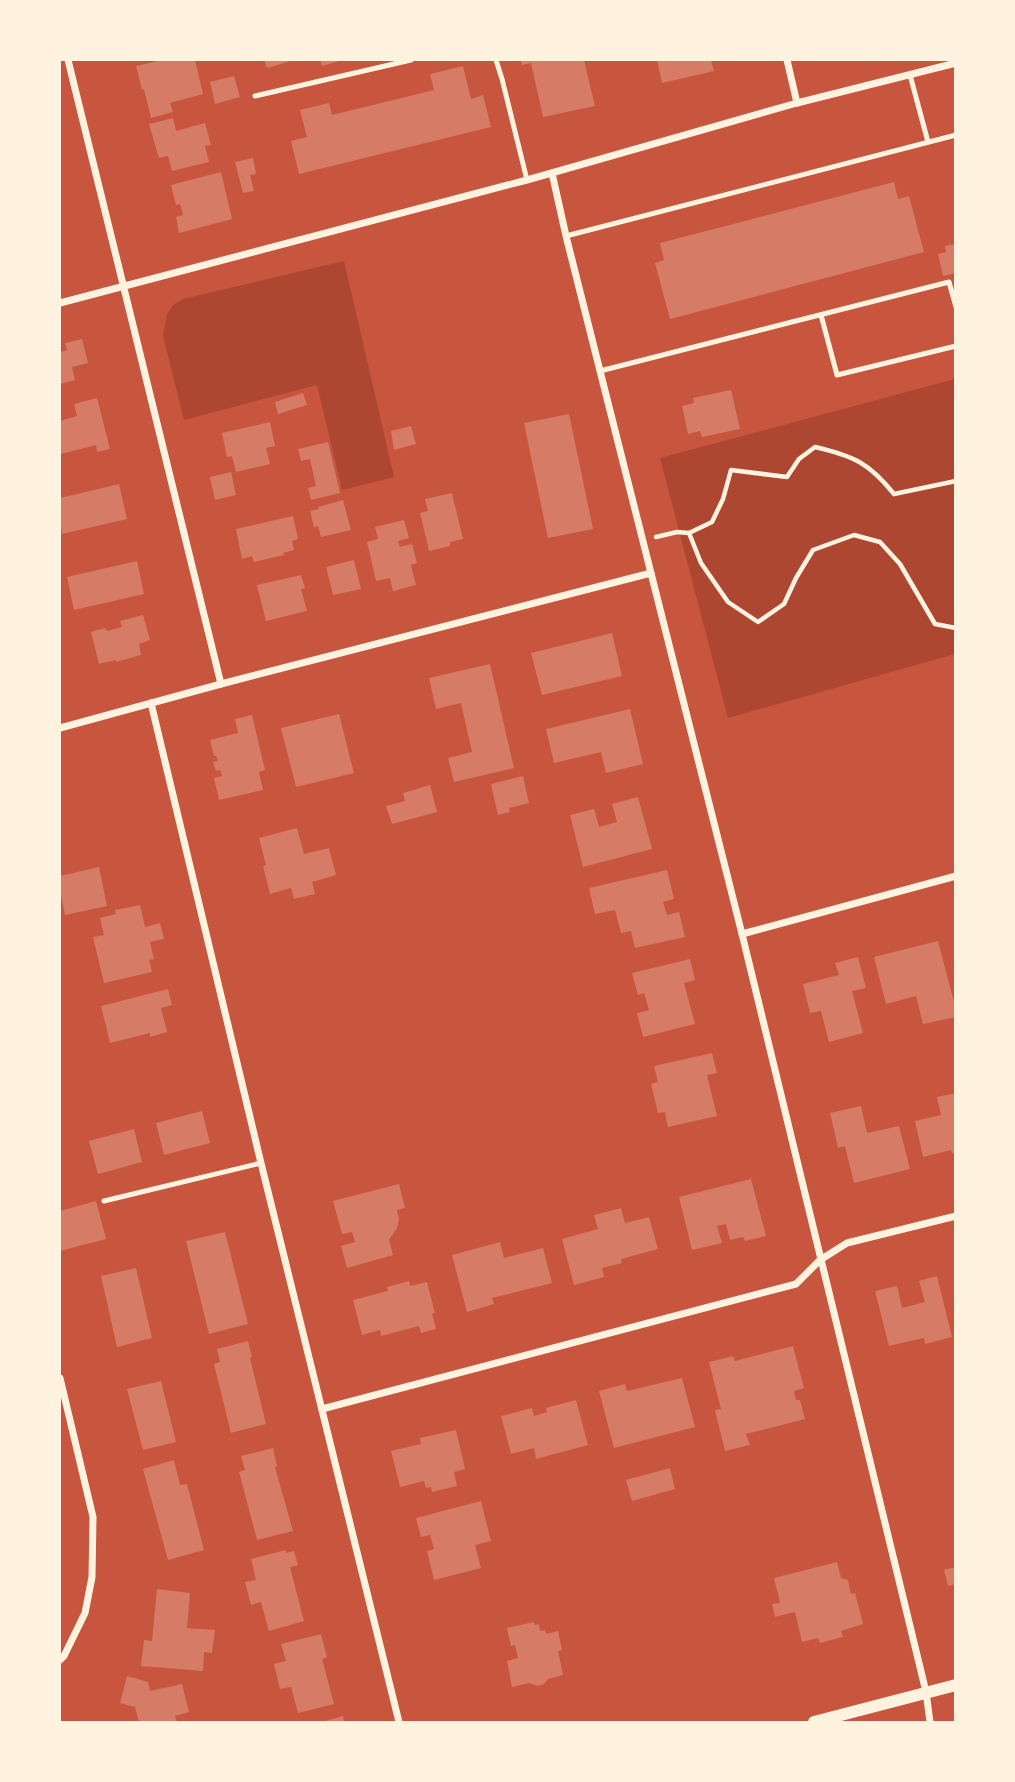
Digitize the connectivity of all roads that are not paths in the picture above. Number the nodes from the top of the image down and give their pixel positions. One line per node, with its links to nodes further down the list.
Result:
1 (68, 60): 15 (street)
2 (411, 60): 5 (lane)
3 (496, 60): 13 (lane)
4 (787, 60): 9 (street)
5 (385, 63): 8 (lane)
6 (956, 63): 7 (street)
7 (910, 75): 9 (street); 11 (lane)
8 (256, 96)
9 (797, 103): 12 (street)
10 (956, 135): 11 (lane)
11 (928, 142): 14 (lane)
12 (552, 173): 13 (street); 14 (street)
13 (527, 180): 15 (street)
14 (566, 236): 20 (street)
15 (123, 287): 16 (street); 22 (street)
16 (60, 303)
17 (956, 307): 18 (lane)
18 (821, 315): 19 (lane); 20 (lane)
19 (956, 346)
20 (600, 371): 21 (street)
21 (650, 573): 22 (street); 26 (street)
22 (221, 684): 23 (street)
23 (151, 703): 24 (street); 27 (street)
24 (60, 728)
25 (956, 876): 26 (street)
26 (741, 934): 30 (street)
27 (261, 1163): 28 (lane); 32 (street)
28 (104, 1202)
29 (956, 1216): 30 (street)
30 (820, 1260): 32 (street); 35 (street)
31 (60, 1378): 33 (street)
32 (322, 1409): 36 (street)
33 (60, 1660)
34 (956, 1685): 35 (street)
35 (926, 1692): 37 (street); 38 (street)
36 (399, 1723)
37 (814, 1723)
38 (930, 1723)

